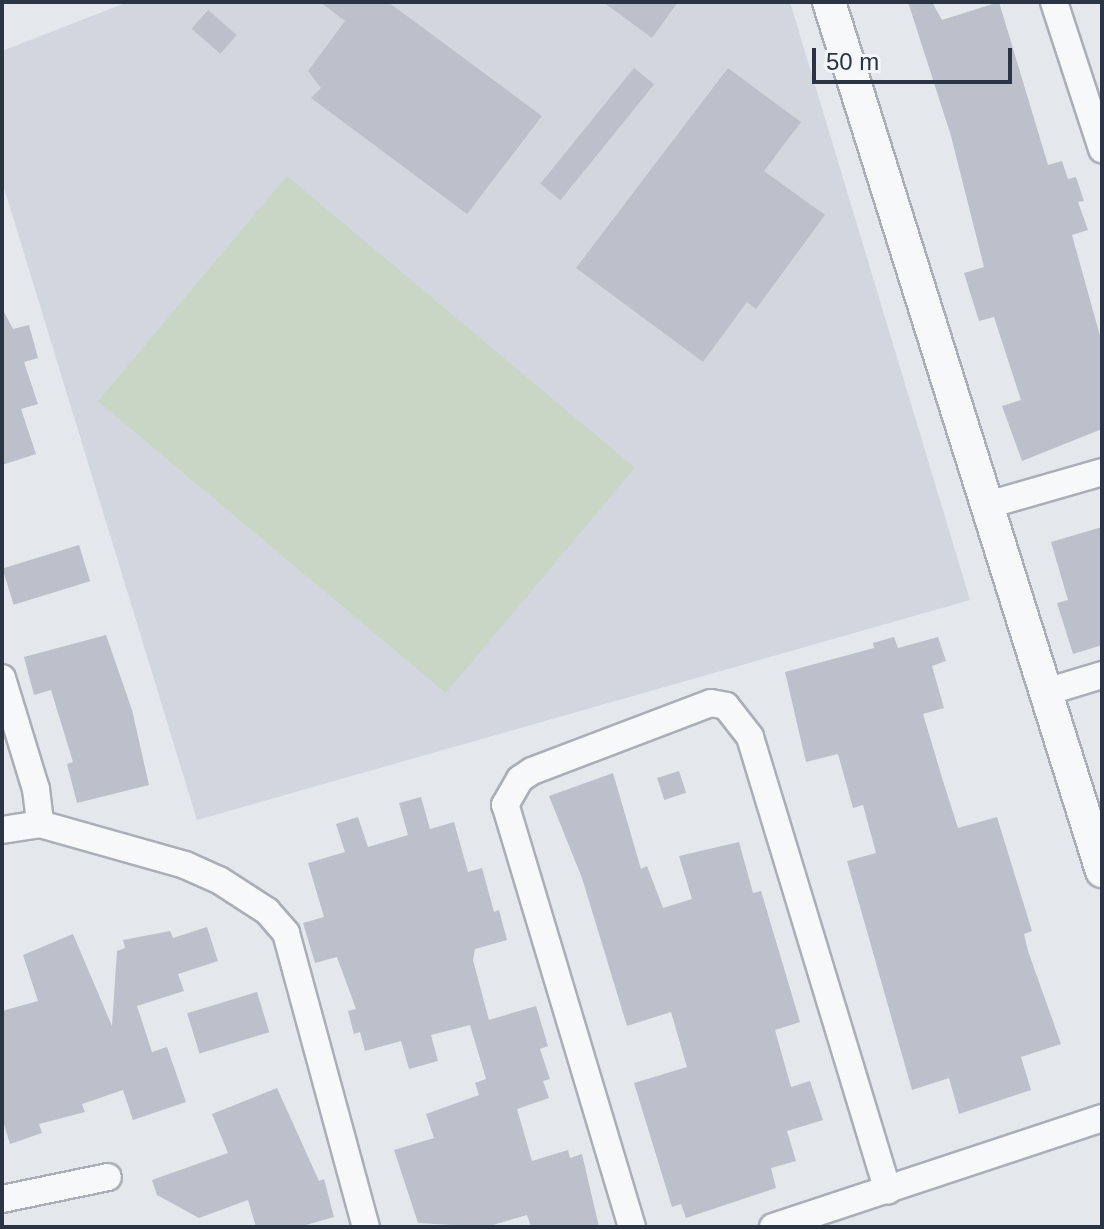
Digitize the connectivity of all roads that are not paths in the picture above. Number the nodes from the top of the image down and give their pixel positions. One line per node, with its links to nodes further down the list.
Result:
1 (829, 2): 5 (street)
2 (1054, 2): 3 (street)
3 (1102, 149)
4 (1102, 472): 5 (street)
5 (988, 505): 8 (street)
6 (1102, 675): 8 (street)
7 (2, 678): 9 (street)
8 (1046, 692): 11 (street)
9 (40, 824): 10 (street); 16 (street)
10 (2, 830)
11 (1102, 871)
12 (1102, 1118): 14 (street)
13 (108, 1177): 15 (street)
14 (888, 1190): 17 (street); 18 (street)
15 (2, 1199)
16 (366, 1227)
17 (632, 1227)
18 (773, 1227)

